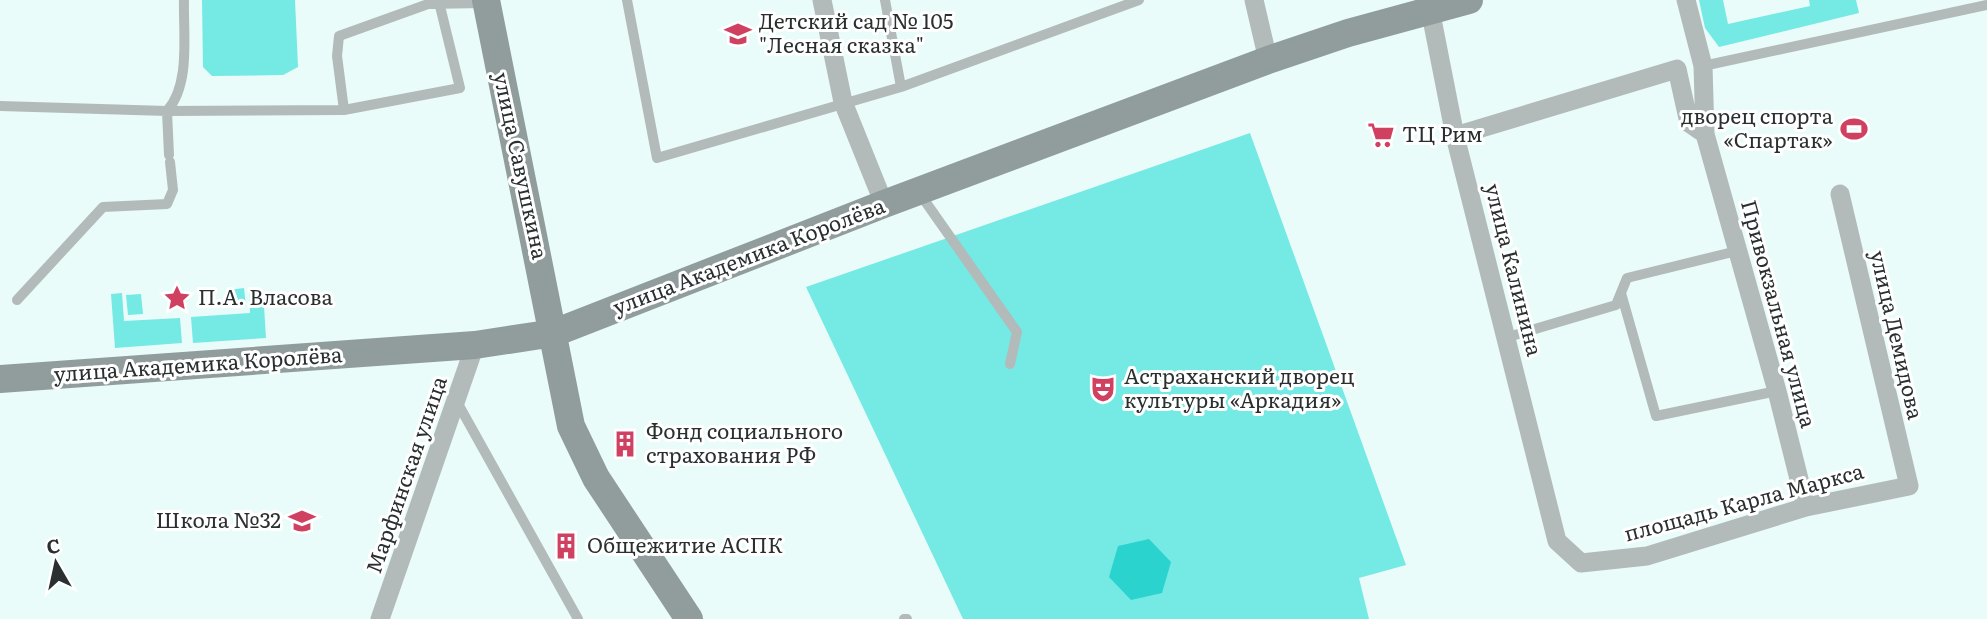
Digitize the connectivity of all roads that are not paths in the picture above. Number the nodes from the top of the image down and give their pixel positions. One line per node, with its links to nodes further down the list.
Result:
1 (184, 0): 19 (lane)
2 (627, 0): 16 (lane)
3 (822, 0): 16 (street)
4 (885, 0): 15 (lane)
5 (1139, 0): 15 (lane)
6 (1254, 0): 13 (street)
7 (1469, 0): 12 (main road, улица Академика Королёва)
8 (1686, 0): 14 (street, Привокзальная улица)
9 (486, 1): 10 (lane); 28 (main road, улица Савушкина)
10 (439, 2): 18 (lane); 18 (lane)
11 (1987, 5): 14 (lane)
12 (1430, 9): 13 (main road, улица Академика Королёва); 21 (street, улица Калинина)
13 (1268, 60): 22 (main road, улица Академика Королёва)
14 (1703, 65): 20 (street, Привокзальная улица)
15 (901, 87): 16 (lane)
16 (843, 102): 24 (street)
17 (0, 106): 19 (lane)
18 (344, 110): 19 (lane)
19 (167, 111): 27 (lane)
20 (1705, 134): 21 (street, Привокзальная улица); 25 (street, Привокзальная улица)
21 (1455, 136): 29 (street, улица Калинина)
22 (917, 191): 24 (main road, улица Академика Королёва); 31 (lane)
23 (1840, 194): 35 (street, улица Демидова)
24 (884, 204): 28 (main road, улица Академика Королёва)
25 (1737, 251): 26 (lane); 33 (street, Привокзальная улица)
26 (1621, 293): 29 (lane); 33 (lane)
27 (17, 300)
28 (554, 332): 30 (main road, улица Академика Королёва); 40 (main road, улица Савушкина)
29 (1508, 337): 37 (street, улица Калинина)
30 (475, 345): 32 (main road, улица Академика Королёва); 34 (street, Марфинская улица)
31 (1010, 364)
32 (0, 379)
33 (1777, 391): 36 (street, Привокзальная улица)
34 (457, 402): 38 (street, Марфинская улица); 39 (lane)
35 (1909, 486): 36 (street, площадь Карла Маркса)
36 (1806, 507): 37 (street, площадь Карла Маркса)
37 (1557, 541)
38 (380, 619)
39 (578, 619)
40 (689, 619)

